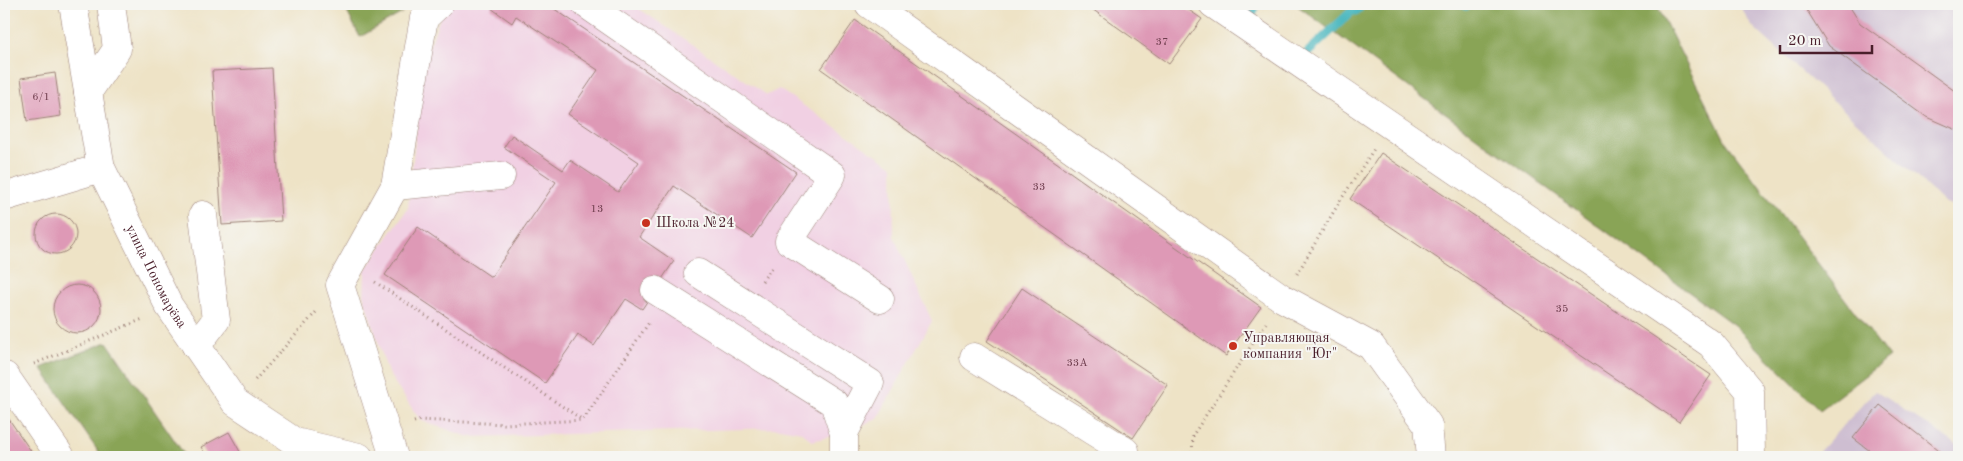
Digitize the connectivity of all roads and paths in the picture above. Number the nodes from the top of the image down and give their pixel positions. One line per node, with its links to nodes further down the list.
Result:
1 (73, 4): 7 (street, улица Пономарёва)
2 (111, 4): 7 (street)
3 (439, 4): 11 (street)
4 (586, 4): 14 (street)
5 (869, 4): 18 (street)
6 (1213, 4): 8 (street)
7 (88, 92): 9 (street, улица Пономарёва)
8 (1390, 126): 18 (path); 37 (street)
9 (101, 168): 12 (street); 23 (street, улица Пономарёва)
10 (501, 176): 11 (street)
11 (395, 186): 17 (street)
12 (4, 197)
13 (203, 215): 23 (street)
14 (789, 241): 20 (street); 21 (path)
15 (698, 274): 21 (street)
16 (371, 280): 27 (path)
17 (340, 285): 26 (path); 28 (street)
18 (1288, 289): 35 (path); 36 (street)
19 (660, 293): 27 (path); 29 (street)
20 (880, 299)
21 (747, 305): 29 (street)
22 (149, 316): 25 (path)
23 (196, 346): 26 (street, улица Пономарёва)
24 (974, 357): 34 (street)
25 (5, 377): 31 (street)
26 (235, 402): 30 (street, улица Пономарёва)
27 (583, 420): 28 (path)
28 (386, 431): 33 (street)
29 (844, 445)
30 (293, 450): 32 (street, улица Пономарёва)
31 (61, 457)
32 (360, 457)
33 (394, 457)
34 (1124, 457)
35 (1192, 457)
36 (1431, 457)
37 (1751, 457)

